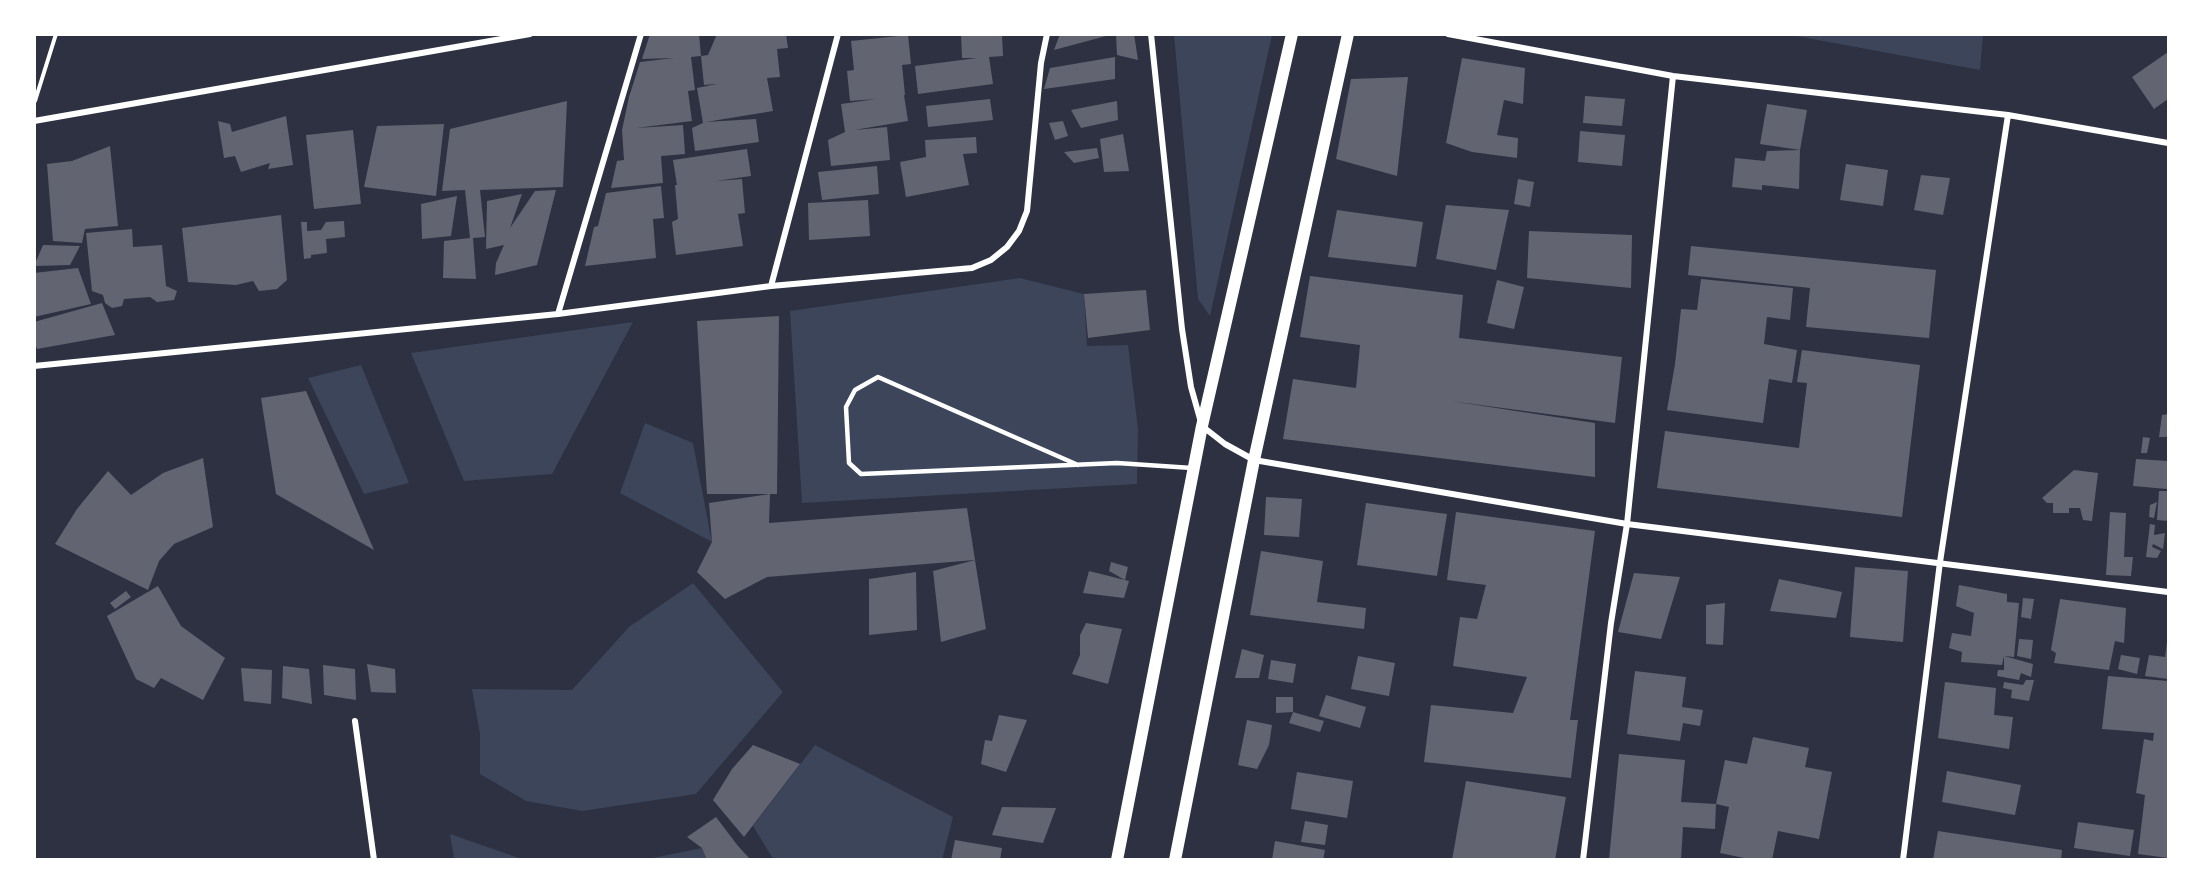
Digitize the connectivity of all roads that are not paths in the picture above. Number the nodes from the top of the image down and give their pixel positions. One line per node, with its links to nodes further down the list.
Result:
1 (530, 34): 11 (street)
2 (641, 34): 14 (street)
3 (838, 34): 13 (street)
4 (1047, 34): 13 (street)
5 (1151, 34): 16 (street)
6 (1292, 34): 16 (main road)
7 (1348, 34): 17 (main road)
8 (1448, 34): 9 (street)
9 (1672, 76): 10 (street); 20 (street)
10 (2008, 115): 12 (street); 21 (street)
11 (34, 122)
12 (2169, 143)
13 (771, 286): 14 (street)
14 (558, 314): 15 (street)
15 (34, 366)
16 (1202, 426): 17 (street); 19 (main road)
17 (1254, 460): 20 (street); 26 (main road)
18 (1078, 465): 18 (lane); 19 (lane)
19 (1194, 468): 25 (main road)
20 (1627, 524): 21 (street); 27 (street)
21 (1940, 562): 22 (street); 28 (street)
22 (2169, 592)
23 (355, 721): 24 (street)
24 (374, 860)
25 (1117, 860)
26 (1175, 860)
27 (1583, 860)
28 (1903, 860)

